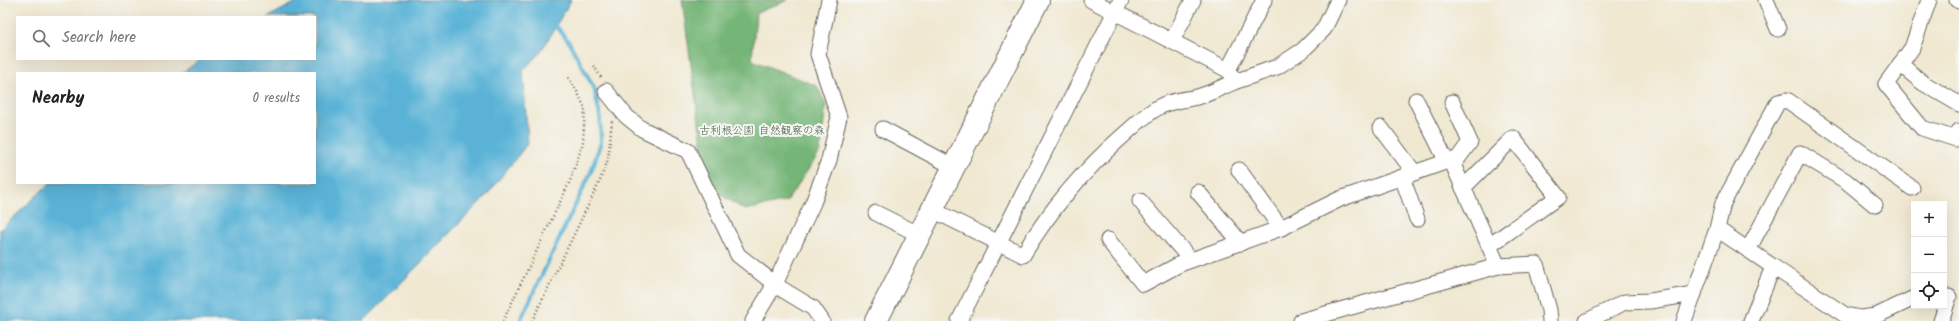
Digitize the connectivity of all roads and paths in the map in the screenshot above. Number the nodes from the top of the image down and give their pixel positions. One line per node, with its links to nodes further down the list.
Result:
1 (829, 0): 47 (street)
2 (1038, 0): 25 (street)
3 (1091, 0): 9 (street)
4 (1193, 0): 11 (street)
5 (1264, 0): 14 (street)
6 (1338, 0): 14 (street)
7 (1766, 0): 10 (street)
8 (1929, 0): 12 (street)
9 (1118, 6): 11 (street); 40 (street)
10 (1778, 29)
11 (1172, 41): 14 (street)
12 (1900, 64): 19 (street); 23 (street)
13 (594, 66): 16 (path)
14 (1231, 76): 40 (street)
15 (568, 77): 52 (path)
16 (606, 91): 47 (street)
17 (1416, 100): 24 (street)
18 (1452, 102): 24 (street)
19 (1959, 104)
20 (611, 116): 53 (path)
21 (1381, 128): 27 (street)
22 (883, 130): 25 (street)
23 (1959, 131)
24 (1450, 163): 27 (street); 28 (street)
25 (954, 167): 33 (street)
26 (1239, 170): 36 (street)
27 (1408, 175): 35 (street); 36 (street)
28 (1463, 188): 42 (street); 42 (street)
29 (1912, 188): 37 (street)
30 (1198, 192): 41 (street)
31 (1140, 201): 44 (street)
32 (1875, 205): 43 (street)
33 (933, 210): 38 (street); 40 (street)
34 (876, 212): 38 (street)
35 (1417, 219)
36 (1281, 228): 41 (street)
37 (1717, 229): 43 (street); 48 (street)
38 (920, 235): 56 (street)
39 (1108, 240): 44 (street)
40 (998, 243): 57 (street)
41 (1241, 243): 44 (street)
42 (1489, 246): 45 (street)
43 (1748, 250): 46 (street)
44 (1190, 259)
45 (1498, 266): 58 (street); 59 (street)
46 (1773, 267): 51 (street); 62 (street)
47 (775, 284): 54 (street); 55 (street)
48 (1694, 294): 60 (street); 61 (street)
49 (1951, 297): 63 (street)
50 (1911, 299): 51 (street)
51 (1844, 318)
52 (502, 321)
53 (532, 321)
54 (753, 321)
55 (822, 321)
56 (876, 321)
57 (958, 321)
58 (1301, 321)
59 (1550, 321)
60 (1587, 321)
61 (1684, 321)
62 (1751, 321)
63 (1941, 321)

